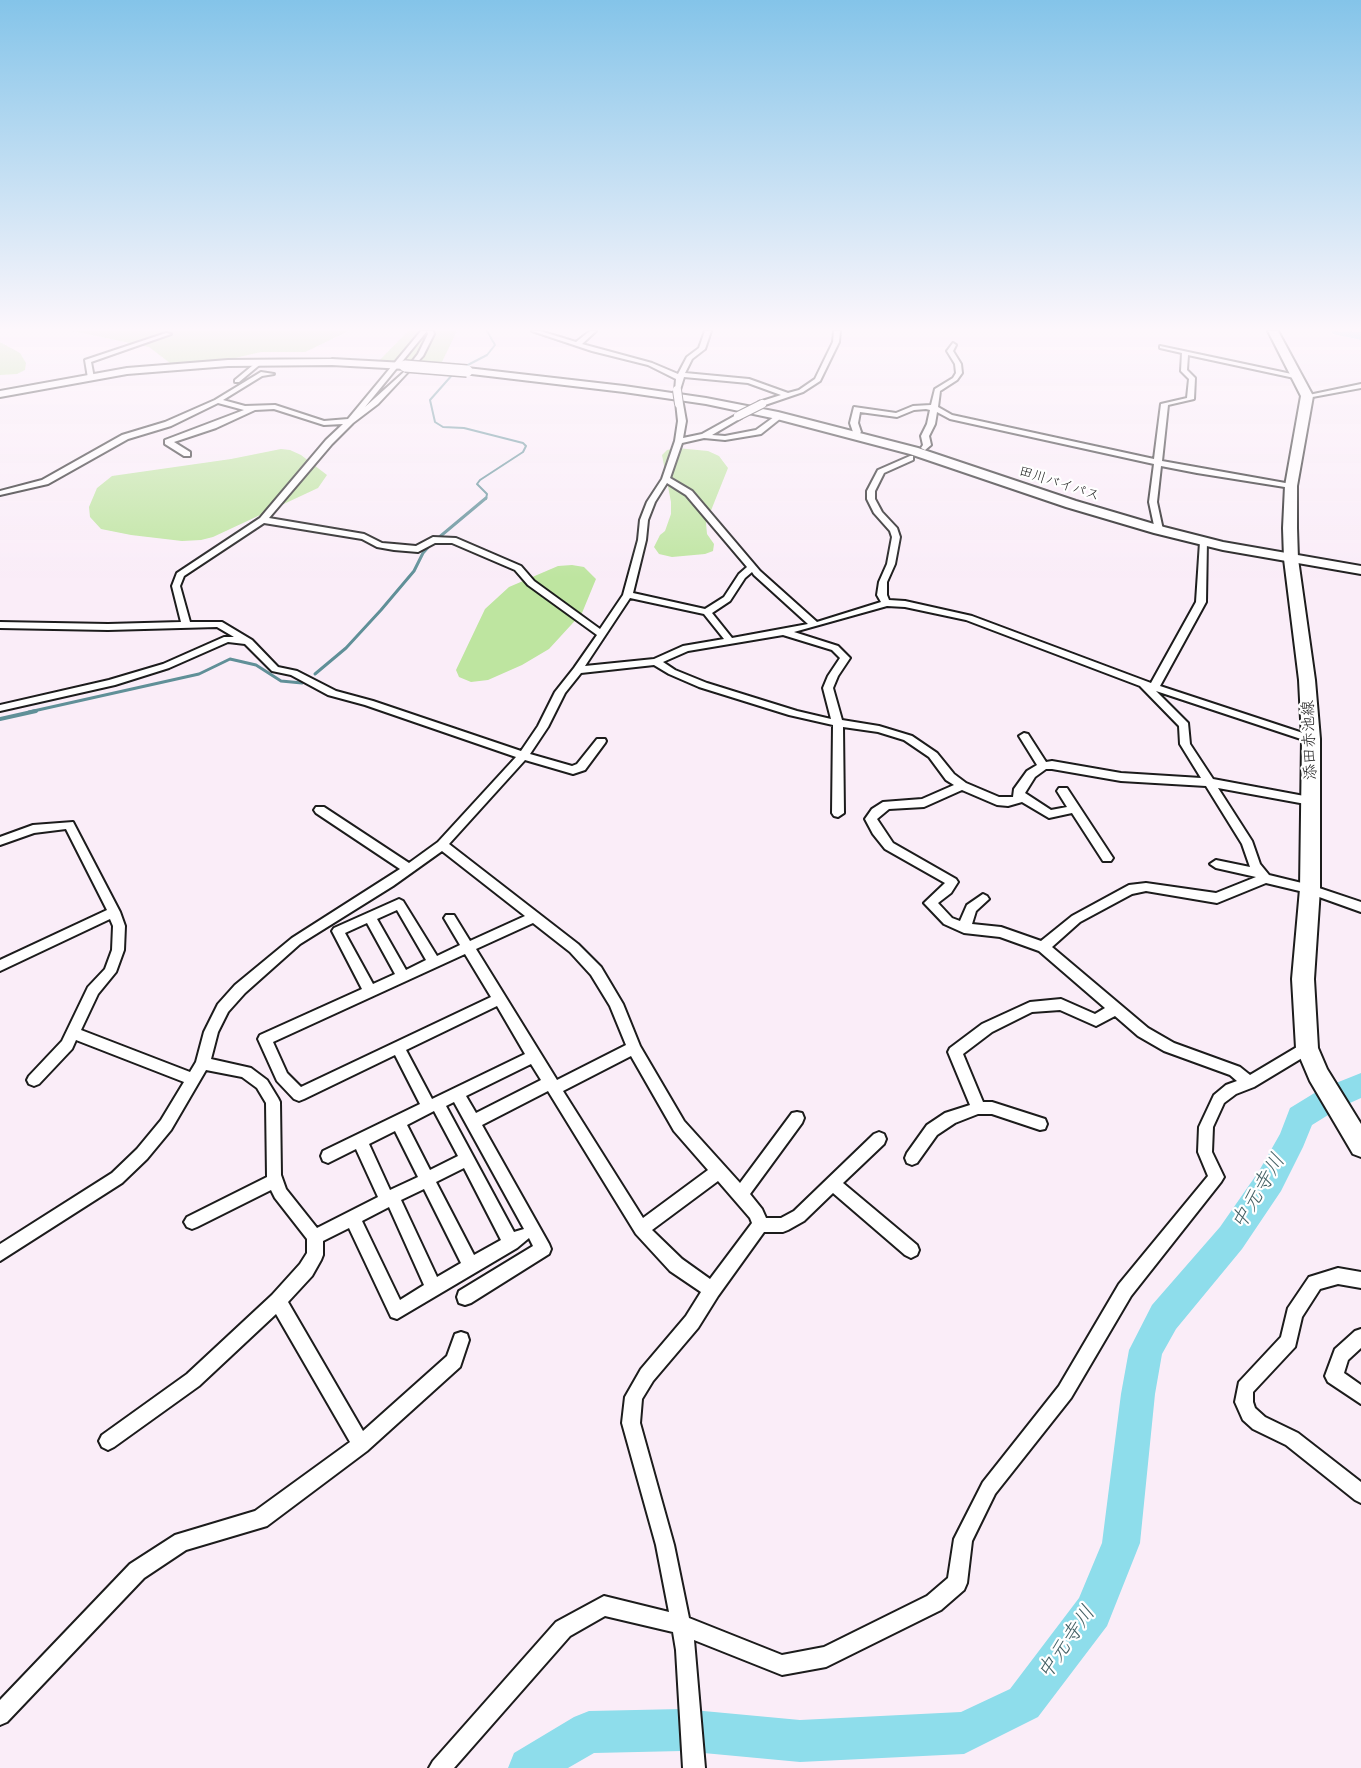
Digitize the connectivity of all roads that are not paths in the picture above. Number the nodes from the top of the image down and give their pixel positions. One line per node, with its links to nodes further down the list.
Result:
1 (190, 414): 25 (street)
2 (241, 414): 20 (street)
3 (295, 414): 15 (street)
4 (357, 414): 15 (street)
5 (360, 414): 15 (street)
6 (681, 414): 18 (street, bridge)
7 (743, 414): 17 (street, bridge)
8 (766, 414): 14 (main road, 田川バイパス, bridge)
9 (856, 414): 16 (street)
10 (934, 414): 19 (street)
11 (944, 414): 22 (street)
12 (1164, 414): 22 (street)
13 (1304, 414): 24 (main road, 添田赤池線)
14 (778, 416): 16 (main road, 田川バイパス); 17 (street)
15 (350, 421): 26 (street)
16 (854, 435): 27 (main road, 田川バイパス)
17 (704, 436): 18 (street)
18 (679, 441): 23 (street)
19 (925, 448)
20 (187, 454)
21 (910, 458): 33 (street)
22 (1157, 462): 24 (street); 27 (street)
23 (666, 479): 30 (street); 32 (street)
24 (1291, 486): 29 (main road, 添田赤池線)
25 (0, 493)
26 (263, 520): 35 (street); 39 (street)
27 (1159, 530): 28 (main road, 田川バイパス)
28 (1204, 542): 29 (main road, 田川バイパス); 44 (street)
29 (1291, 559): 31 (main road, 田川バイパス); 48 (main road, 添田赤池線)
30 (752, 568): 34 (street); 37 (street)
31 (1361, 570)
32 (628, 595): 34 (street); 39 (street)
33 (886, 603): 37 (street); 44 (street)
34 (707, 612): 40 (street)
35 (186, 624): 36 (street); 41 (street)
36 (0, 625)
37 (815, 625): 38 (street)
38 (782, 632): 40 (street); 46 (street)
39 (601, 634): 43 (street)
40 (729, 640): 42 (street)
41 (249, 642): 45 (street); 50 (street)
42 (656, 662): 43 (street); 46 (street)
43 (578, 670): 50 (street)
44 (1148, 685): 48 (street); 52 (street)
45 (0, 708)
46 (838, 724): 53 (street); 59 (street)
47 (1024, 736): 51 (street)
48 (1311, 739): 56 (main road, 添田赤池線)
49 (601, 741): 50 (street)
50 (523, 756): 61 (street)
51 (1043, 766): 52 (street); 55 (street)
52 (1208, 782): 56 (street); 65 (street)
53 (962, 786): 55 (street); 73 (street)
54 (1063, 791): 57 (street)
55 (1018, 795): 57 (street)
56 (1311, 801): 66 (main road, 添田赤池線)
57 (1075, 809): 62 (street)
58 (320, 810): 64 (street)
59 (838, 813)
60 (0, 842): 69 (street)
61 (442, 845): 64 (street); 72 (street)
62 (1107, 858)
63 (1216, 864): 65 (street)
64 (409, 869): 87 (street)
65 (1264, 876): 66 (street); 75 (street)
66 (1310, 889): 68 (street); 85 (main road, 添田赤池線)
67 (983, 898): 73 (street)
68 (1361, 907)
69 (114, 912): 77 (street); 82 (street)
70 (370, 917): 76 (street); 78 (street); 79 (street)
71 (450, 918): 74 (street)
72 (533, 918): 74 (street); 84 (street)
73 (964, 928): 75 (street)
74 (467, 946): 76 (street); 80 (street)
75 (1043, 947): 81 (street)
76 (434, 962): 78 (street)
77 (0, 966)
78 (403, 976): 79 (street)
79 (370, 991): 83 (street)
80 (499, 999): 83 (street); 86 (street)
81 (1115, 1009): 90 (street); 94 (street)
82 (72, 1033): 88 (street); 89 (street)
83 (398, 1047): 93 (street)
84 (634, 1048): 91 (street); 105 (street)
85 (1307, 1048): 90 (street); 101 (main road, 添田赤池線)
86 (534, 1056): 91 (street); 92 (street)
87 (203, 1063): 88 (street); 107 (street)
88 (194, 1079): 117 (street)
89 (34, 1080)
90 (1249, 1083): 130 (street)
91 (553, 1085): 97 (street); 114 (street)
92 (457, 1093): 93 (street); 97 (street)
93 (433, 1105): 96 (street); 104 (street)
94 (978, 1108): 98 (street); 103 (street)
95 (797, 1118): 109 (street)
96 (398, 1122): 100 (street); 106 (street)
97 (473, 1122): 122 (street)
98 (1040, 1124)
99 (879, 1139): 108 (street)
100 (360, 1141): 102 (street); 110 (street)
101 (1361, 1146)
102 (328, 1156)
103 (912, 1158)
104 (467, 1159): 106 (street); 118 (street)
105 (719, 1171): 109 (street); 114 (street)
106 (427, 1179): 110 (street); 118 (street)
107 (276, 1180): 112 (street); 115 (street)
108 (833, 1184): 113 (street); 116 (street)
109 (740, 1195): 113 (street)
110 (390, 1198): 111 (street); 120 (street)
111 (352, 1218): 115 (street); 120 (street)
112 (192, 1222)
113 (760, 1225): 121 (street)
114 (641, 1228): 121 (street)
115 (315, 1237): 123 (street)
116 (911, 1250)
117 (0, 1253)
118 (471, 1266): 120 (street)
119 (1361, 1280): 129 (street)
120 (434, 1288)
121 (712, 1290): 130 (street)
122 (465, 1297)
123 (278, 1301): 127 (street); 128 (street)
124 (1361, 1337): 126 (street)
125 (461, 1340): 128 (street)
126 (1361, 1395)
127 (108, 1441)
128 (361, 1445): 131 (street)
129 (1361, 1494)
130 (679, 1624): 132 (street); 133 (street)
131 (0, 1715)
132 (440, 1768)
133 (694, 1768)

